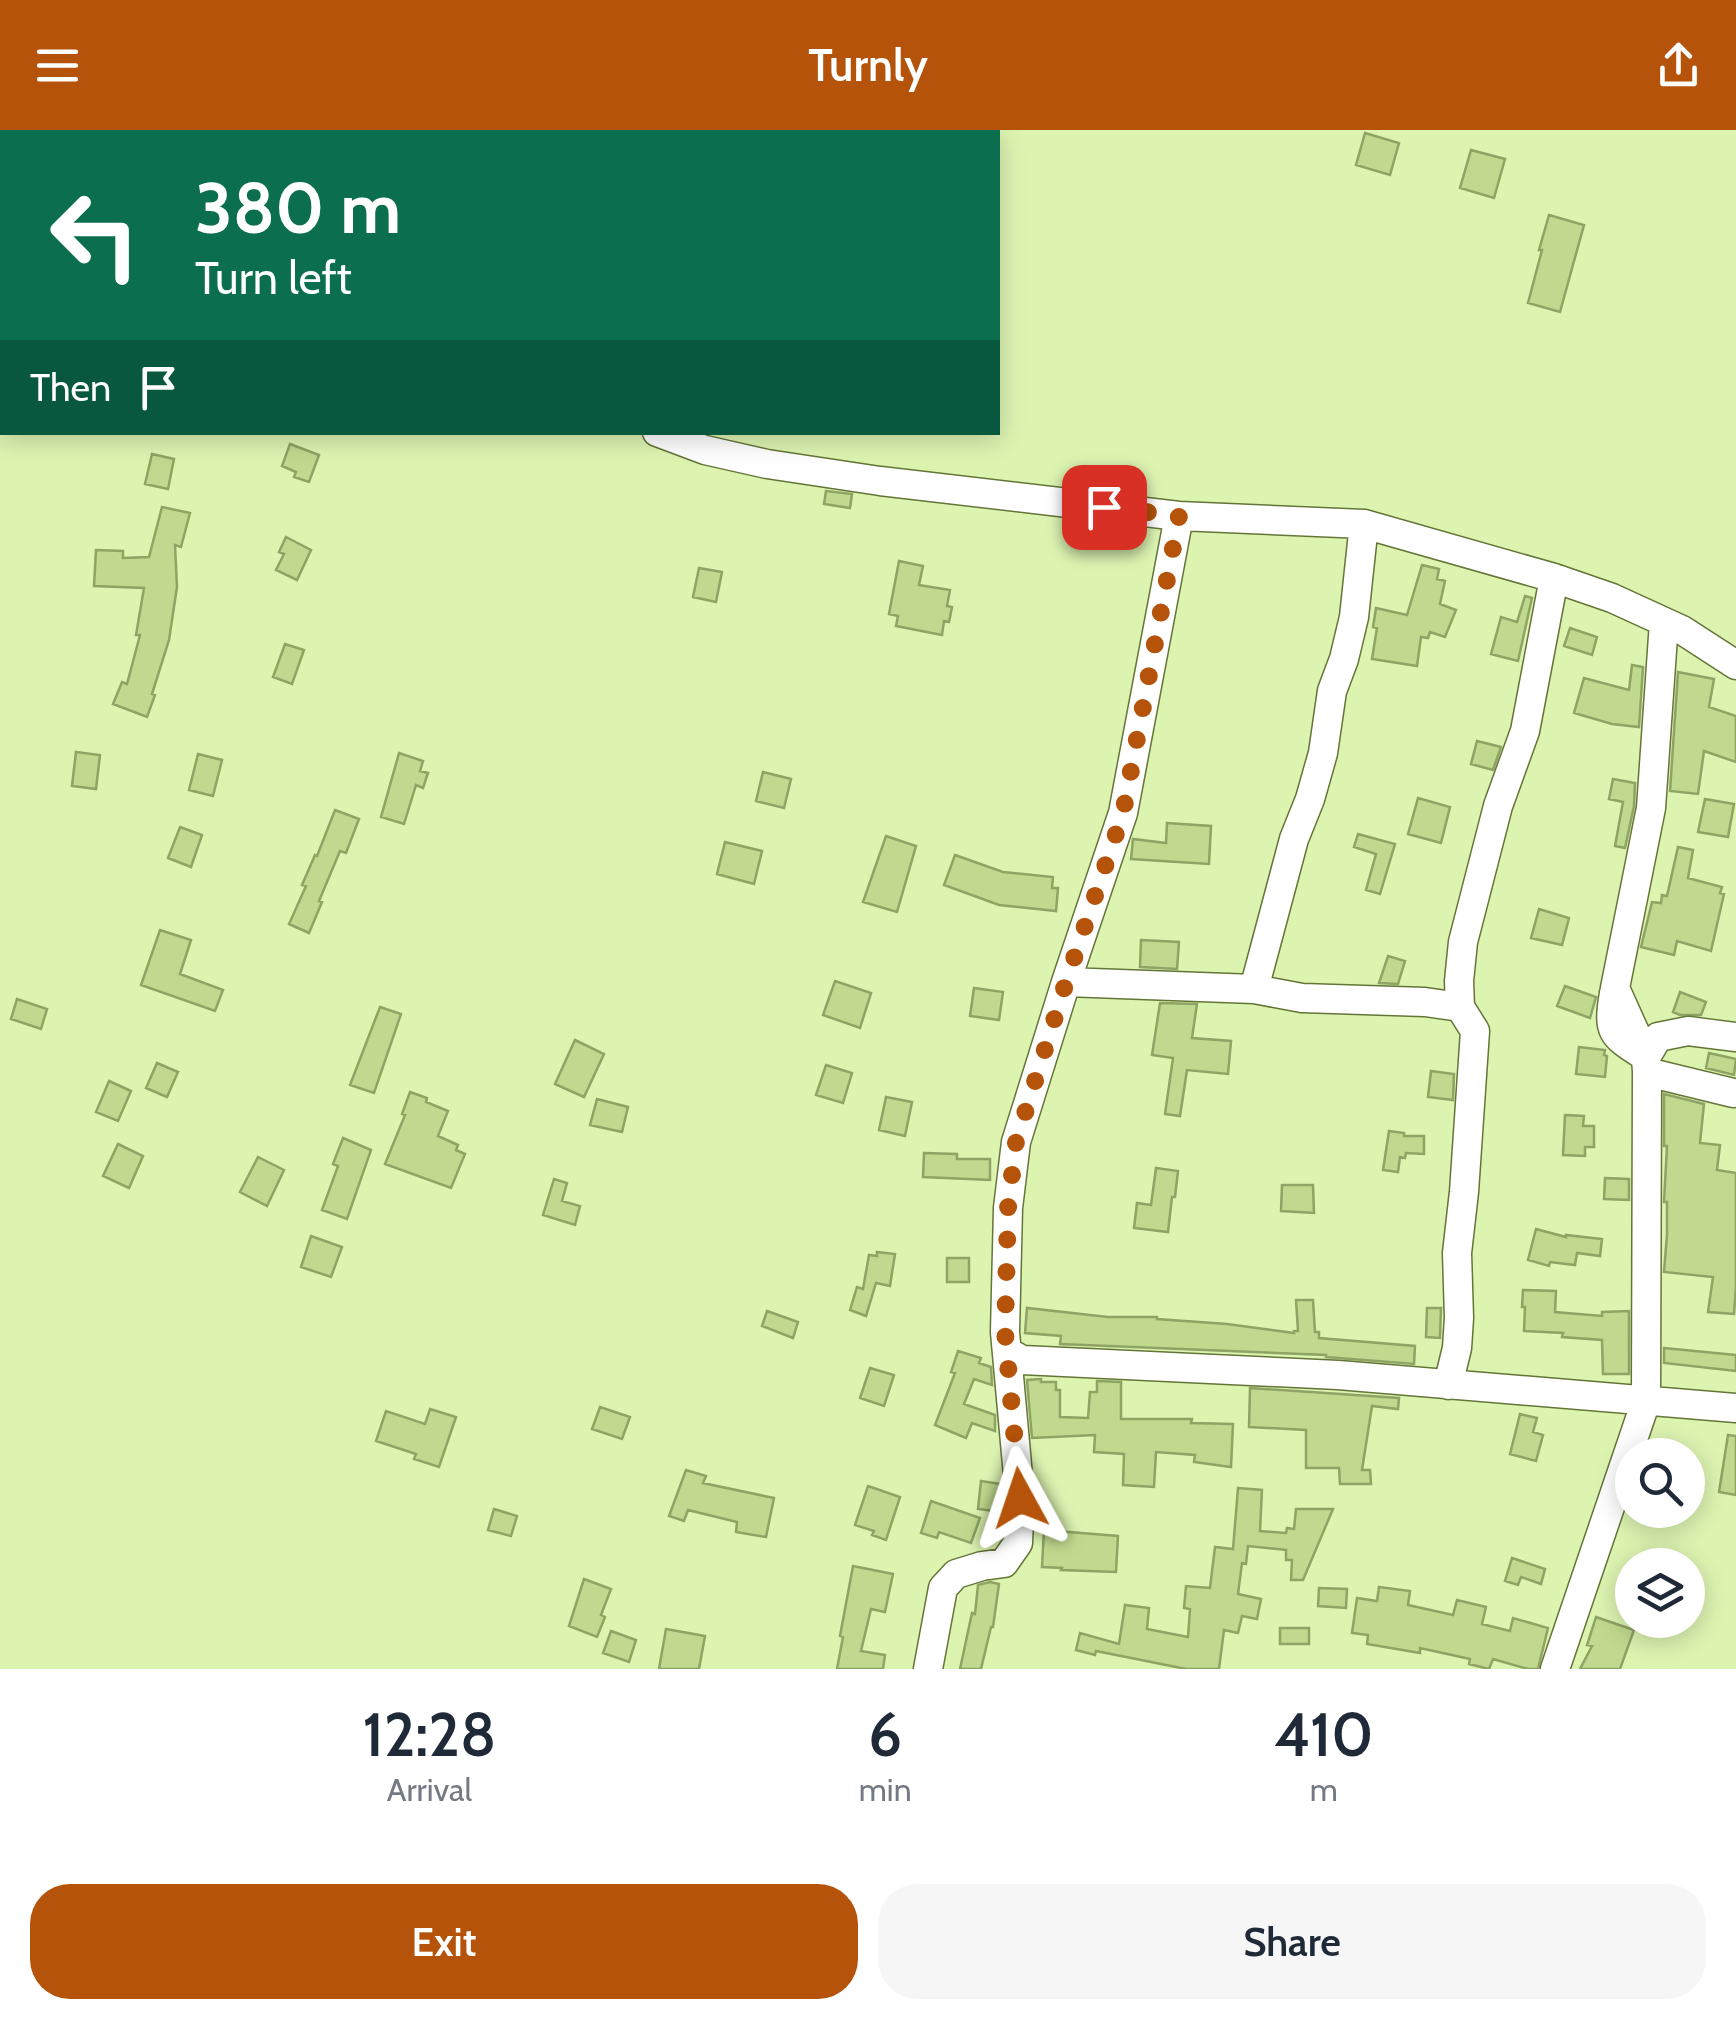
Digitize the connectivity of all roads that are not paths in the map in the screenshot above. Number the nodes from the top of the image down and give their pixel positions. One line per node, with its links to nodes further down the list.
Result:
1 (665, 435): 2 (street)
2 (1179, 516): 3 (street); 7 (street)
3 (1364, 524): 4 (street); 8 (street)
4 (1554, 578): 5 (street); 9 (street)
5 (1664, 622): 6 (street); 11 (street)
6 (1736, 665)
7 (1066, 982): 8 (street); 13 (street)
8 (1254, 989): 9 (street)
9 (1460, 1007): 14 (street)
10 (1736, 1037): 11 (street)
11 (1646, 1064): 12 (street); 15 (street)
12 (1733, 1093)
13 (1008, 1352): 14 (street); 17 (street)
14 (1448, 1385): 15 (street)
15 (1646, 1401): 16 (street); 18 (street)
16 (1736, 1408)
17 (928, 1669)
18 (1555, 1669)

